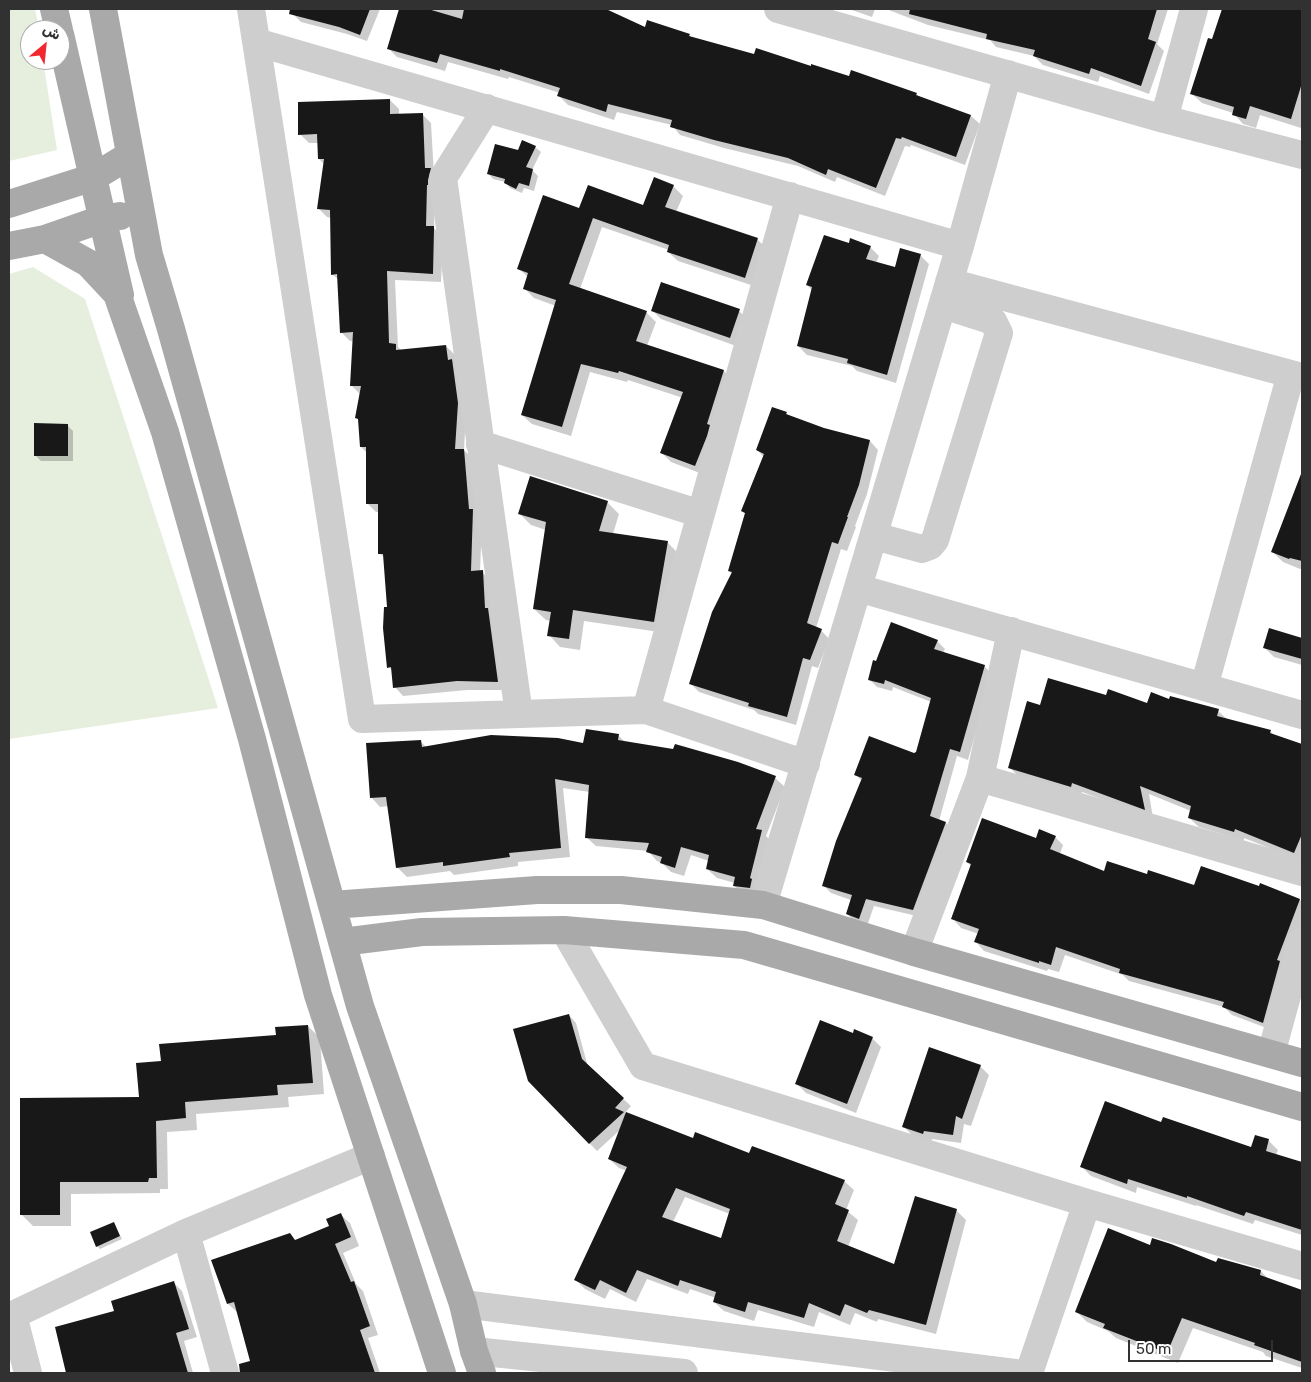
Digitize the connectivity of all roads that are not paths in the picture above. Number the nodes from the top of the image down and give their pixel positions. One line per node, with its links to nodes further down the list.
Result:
1 (103, 9): 11 (main road)
2 (251, 9): 5 (street)
3 (778, 9): 7 (street)
4 (1194, 9): 9 (street)
5 (256, 42): 8 (street); 30 (street)
6 (69, 70): 12 (main road)
7 (1008, 74): 9 (street); 19 (street)
8 (487, 108): 13 (street); 23 (street)
9 (1164, 118): 10 (street)
10 (1302, 155)
11 (130, 156): 12 (main road); 15 (main road)
12 (94, 177): 14 (main road); 16 (main road)
13 (790, 196): 19 (street); 24 (street)
14 (9, 204)
15 (141, 214): 16 (main road); 35 (main road)
16 (102, 219): 17 (main road); 21 (main road)
17 (45, 239): 18 (main road); 21 (main road)
18 (9, 246)
19 (960, 246): 20 (street)
20 (946, 294): 22 (street); 25 (street); 25 (street)
21 (126, 321): 44 (main road)
22 (1297, 375): 28 (street)
23 (480, 444): 24 (street); 30 (street)
24 (701, 514): 29 (street)
25 (874, 536): 26 (street)
26 (858, 588): 27 (street); 32 (street)
27 (1011, 631): 28 (street); 33 (street)
28 (1204, 687): 31 (street)
29 (646, 710): 30 (street); 32 (street)
30 (519, 714)
31 (1302, 715)
32 (806, 764): 36 (street)
33 (980, 778): 34 (street); 40 (street)
34 (1302, 872)
35 (332, 905): 36 (main road); 39 (main road)
36 (763, 905): 40 (main road)
37 (564, 930): 39 (main road); 43 (main road); 45 (street)
38 (1302, 941): 41 (street)
39 (342, 942): 48 (main road)
40 (914, 952): 41 (main road)
41 (1271, 1054): 42 (main road)
42 (1302, 1063)
43 (1302, 1107)
44 (371, 1156): 46 (street); 54 (main road)
45 (1087, 1202): 47 (street); 57 (street)
46 (186, 1233): 49 (street); 53 (street)
47 (1302, 1266)
48 (463, 1304): 50 (main road); 56 (street)
49 (11, 1315): 52 (street)
50 (478, 1362): 51 (street)
51 (656, 1372): 55 (street)
52 (28, 1373)
53 (225, 1373)
54 (442, 1373)
55 (684, 1373)
56 (1015, 1373)
57 (1029, 1373)

